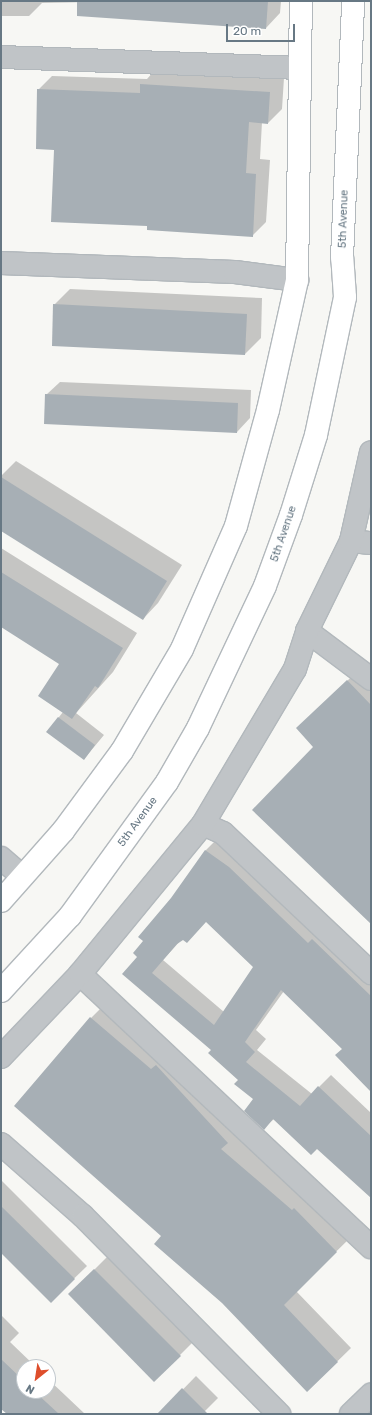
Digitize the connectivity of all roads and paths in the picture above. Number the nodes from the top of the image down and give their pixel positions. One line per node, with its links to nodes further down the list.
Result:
1 (301, 1): 4 (street)
2 (353, 1): 17 (street, 5th Avenue)
3 (1, 57): 4 (street)
4 (299, 68): 6 (street)
5 (1, 263): 6 (street)
6 (297, 280): 13 (street)
7 (371, 452): 8 (street)
8 (361, 542): 9 (street)
9 (307, 631): 10 (street); 11 (street)
10 (371, 679)
11 (203, 824): 15 (street); 16 (street)
12 (1, 858): 13 (street)
13 (22, 876): 14 (street)
14 (1, 900)
15 (371, 973)
16 (80, 974): 18 (street); 20 (street)
17 (1, 991)
18 (1, 1057)
19 (1, 1144): 22 (street)
20 (371, 1247)
21 (371, 1395): 23 (street)
22 (279, 1414)
23 (351, 1414)

